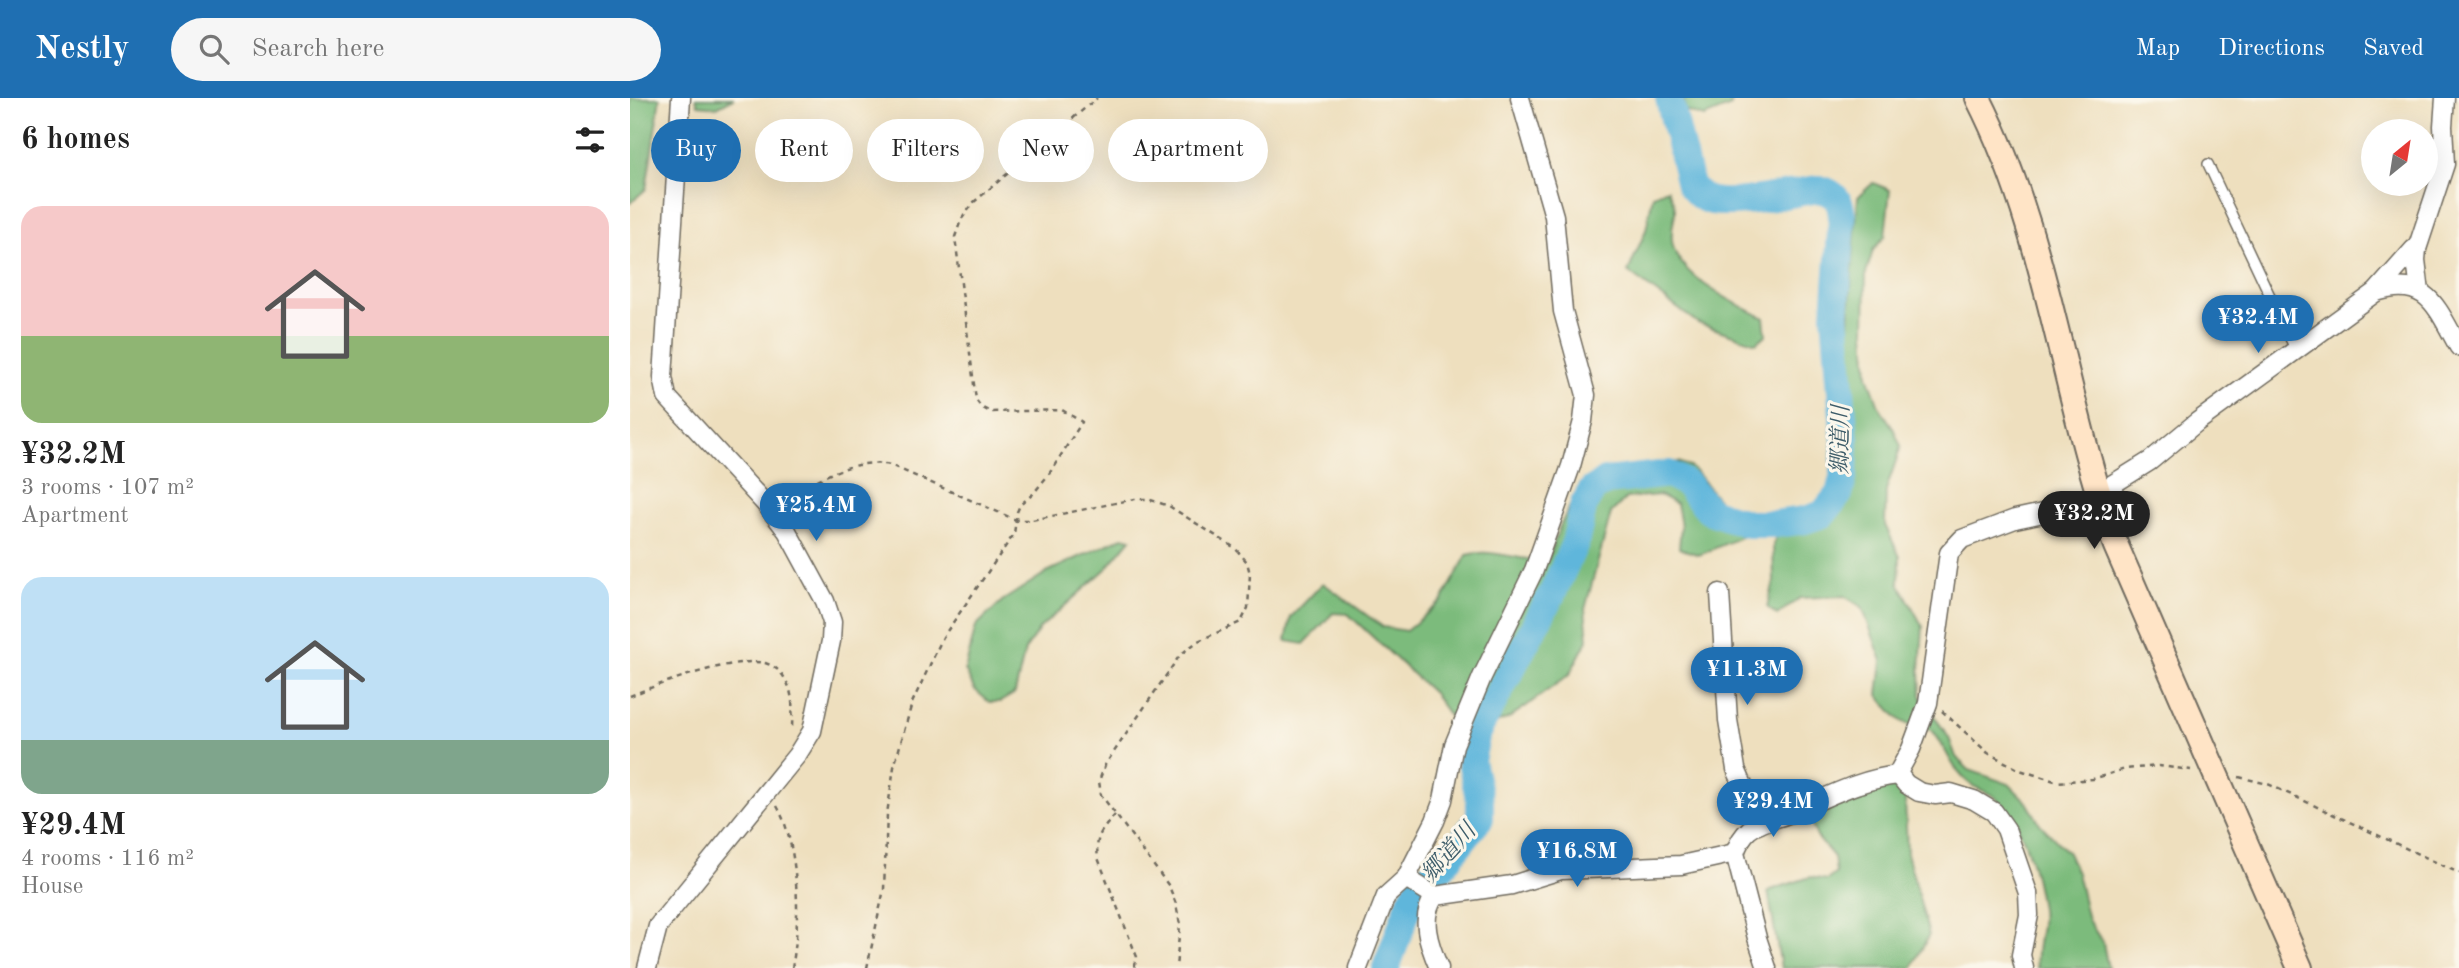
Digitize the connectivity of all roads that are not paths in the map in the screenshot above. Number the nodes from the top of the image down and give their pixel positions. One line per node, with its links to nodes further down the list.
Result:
1 (681, 98): 17 (street)
2 (1520, 98): 16 (street)
3 (1978, 98): 11 (street)
4 (2445, 98): 6 (street)
5 (2208, 164): 10 (lane)
6 (2417, 250): 7 (street); 8 (street)
7 (2376, 292): 8 (street); 10 (street)
8 (2420, 292): 9 (street)
9 (2459, 348)
10 (2296, 351): 11 (street)
11 (2098, 496): 13 (street); 22 (street)
12 (1720, 593): 14 (street)
13 (1899, 775): 14 (street); 21 (street)
14 (1760, 824): 15 (street)
15 (1735, 853): 16 (street); 20 (street)
16 (1421, 887): 18 (street); 19 (street)
17 (647, 968)
18 (1358, 968)
19 (1439, 968)
20 (1767, 968)
21 (2024, 968)
22 (2300, 968)

